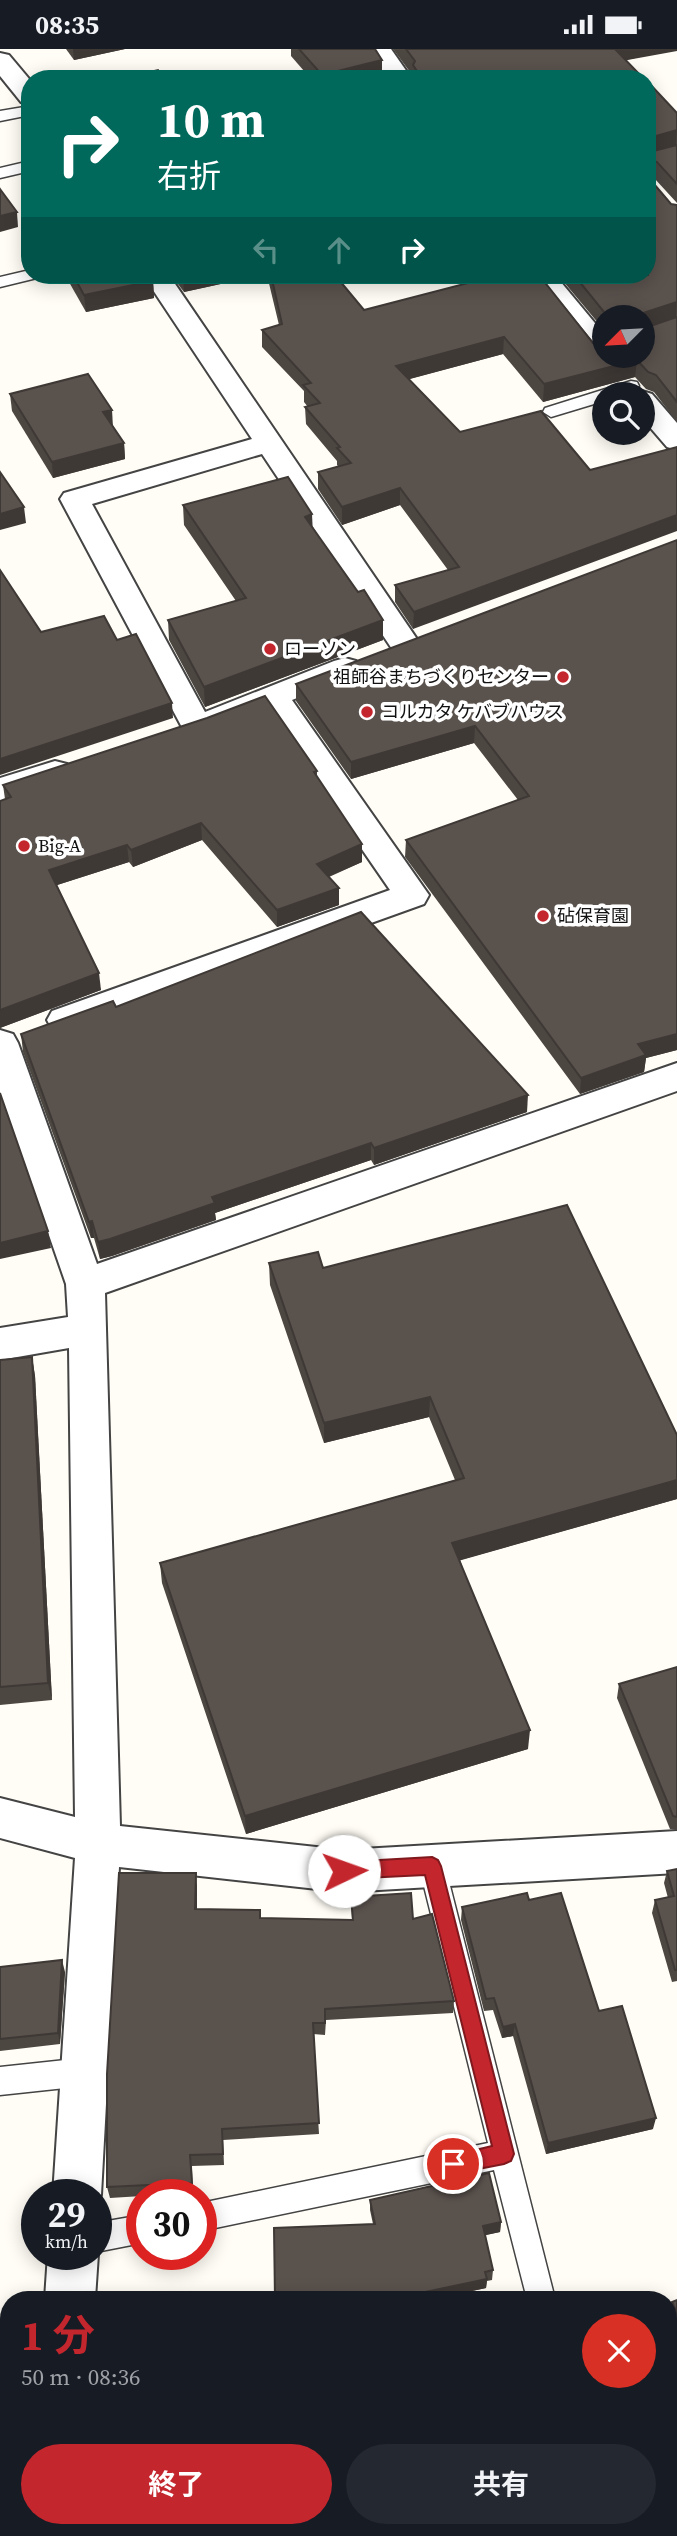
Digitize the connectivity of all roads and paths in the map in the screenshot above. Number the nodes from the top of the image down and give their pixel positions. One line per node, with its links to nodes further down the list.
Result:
1 (379, 49): 3 (street)
2 (0, 60): 4 (street)
3 (394, 70)
4 (21, 86)
5 (21, 112): 6 (lane)
6 (0, 116)
7 (21, 168): 8 (lane)
8 (0, 173)
9 (21, 277): 10 (lane)
10 (0, 282)
11 (162, 284): 18 (street)
12 (548, 284): 13 (street)
13 (592, 337)
14 (592, 402): 15 (lane)
15 (551, 412)
16 (655, 421): 17 (street)
17 (677, 441)
18 (270, 443): 19 (street); 19 (street)
19 (272, 696): 22 (street)
20 (78, 764): 21 (street)
21 (0, 790)
22 (16, 1037): 24 (street)
23 (677, 1077): 24 (street)
24 (85, 1284): 25 (street)
25 (88, 1329): 26 (street); 28 (street)
26 (0, 1344)
27 (0, 1818): 28 (street)
28 (98, 1844): 30 (street); 31 (street)
29 (677, 1852): 30 (street)
30 (432, 1866): 33 (lane)
31 (84, 2072): 32 (lane); 34 (street)
32 (0, 2081)
33 (504, 2154): 35 (lane); 38 (lane)
34 (77, 2179)
35 (217, 2214)
36 (72, 2270): 37 (street)
37 (71, 2291)
38 (539, 2291)

